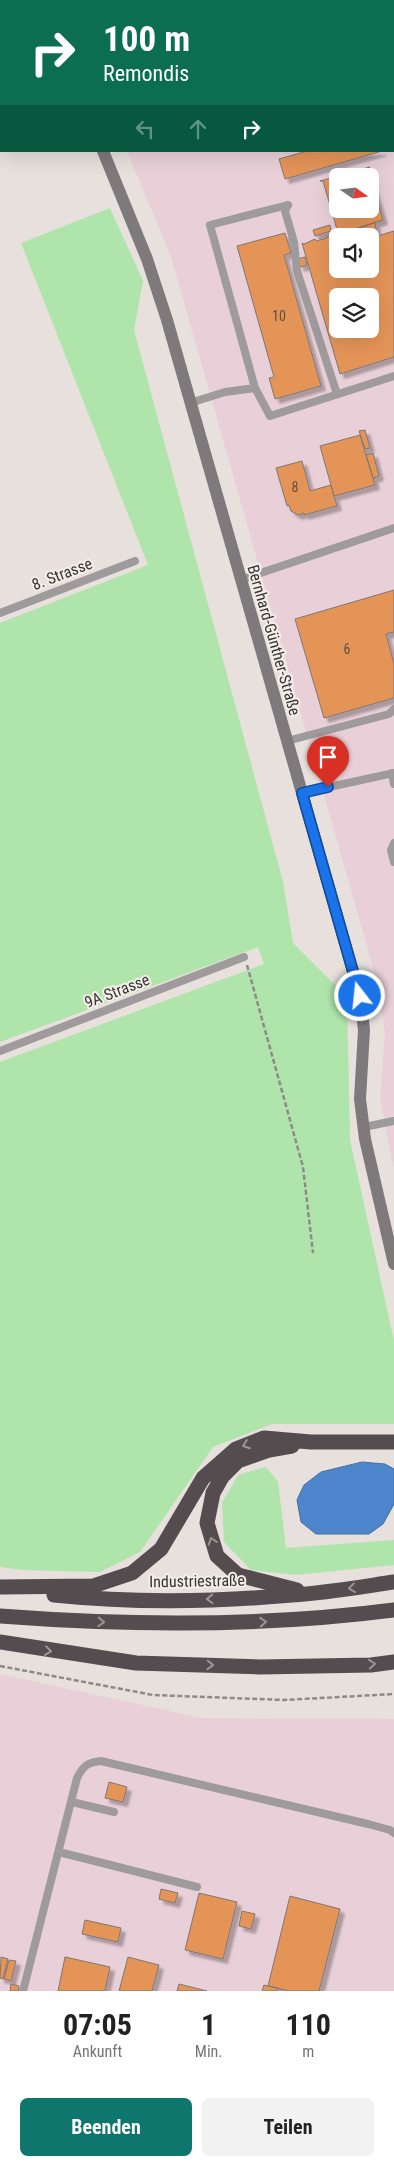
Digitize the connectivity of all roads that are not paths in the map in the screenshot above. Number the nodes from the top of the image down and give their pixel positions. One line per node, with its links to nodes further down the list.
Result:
1 (103, 152): 5 (street, Bernhard-Günther-Straße)
2 (394, 376): 4 (lane)
3 (255, 388): 4 (lane); 4 (lane); 5 (lane)
4 (337, 394)
5 (190, 403): 8 (street, Bernhard-Günther-Straße)
6 (394, 528): 8 (lane)
7 (135, 561): 9 (lane, 8. Strasse)
8 (240, 580): 11 (street, Bernhard-Günther-Straße)
9 (0, 613)
10 (394, 709): 11 (lane)
11 (286, 741): 14 (street, Bernhard-Günther-Straße)
12 (393, 773): 13 (lane); 14 (lane)
13 (394, 784)
14 (302, 793): 20 (street, Bernhard-Günther-Straße)
15 (394, 843): 16 (lane)
16 (394, 862)
17 (244, 957): 18 (lane, 9A Strasse)
18 (0, 1051)
19 (394, 1121): 20 (lane)
20 (364, 1127): 21 (street, Bernhard-Günther-Straße)
21 (394, 1264)
22 (311, 1442): 23 (highway); 25 (highway, one-way to 25); 26 (highway, one-way to 22)
23 (394, 1442)
24 (394, 1582): 26 (highway, Industriestraße, one-way to 26)
25 (0, 1588): 26 (highway, Industriestraße, one-way to 25)
26 (311, 1593)
27 (394, 1610): 28 (highway, one-way to 27)
28 (0, 1616)
29 (0, 1642): 30 (highway, one-way to 30)
30 (394, 1662)
31 (72, 1802): 32 (lane); 33 (lane); 34 (lane)
32 (114, 1812)
33 (394, 1833)
34 (59, 1852): 35 (lane); 36 (lane)
35 (197, 1887)
36 (24, 1991)

